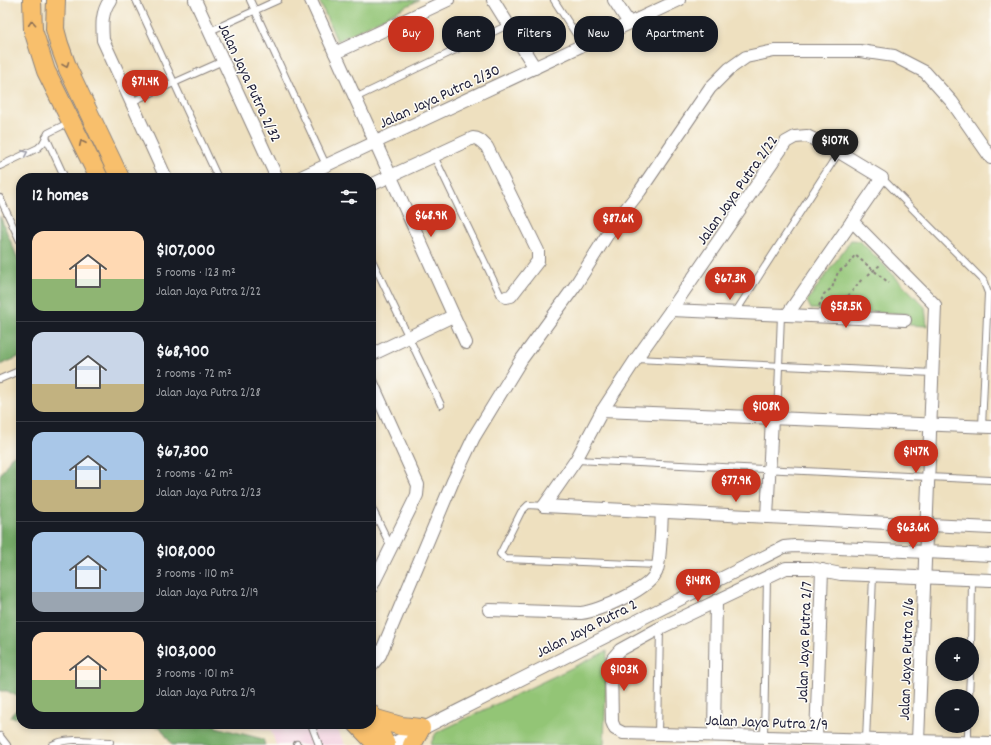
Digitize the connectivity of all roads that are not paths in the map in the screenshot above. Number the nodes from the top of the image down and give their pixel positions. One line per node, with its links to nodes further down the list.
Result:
1 (32, 0): 29 (main road, one-way to 1)
2 (56, 0): 39 (main road, one-way to 39)
3 (110, 0): 28 (street)
4 (136, 0): 26 (lane)
5 (195, 0): 19 (street, Jalan Jaya Putra 2/32)
6 (250, 0): 14 (lane)
7 (278, 0): 14 (lane)
8 (311, 0): 23 (street)
9 (448, 0): 23 (street)
10 (493, 0): 15 (street)
11 (554, 0): 20 (lane)
12 (614, 0): 16 (street)
13 (676, 1): 16 (street, Jalan Jaya Putra 2/30)
14 (255, 10): 19 (lane); 35 (lane)
15 (503, 17)
16 (629, 23): 17 (street, Jalan Jaya Putra 2/30)
17 (624, 25)
18 (503, 27): 27 (lane)
19 (210, 31): 24 (street, Jalan Jaya Putra 2/32)
20 (574, 31)
21 (574, 49): 25 (street, Jalan Jaya Putra 2/30)
22 (525, 52): 25 (street)
23 (334, 53): 27 (street)
24 (223, 61): 26 (lane); 42 (street, Jalan Jaya Putra 2/32)
25 (535, 68): 31 (street, Jalan Jaya Putra 2/30)
26 (174, 83): 28 (lane); 41 (lane)
27 (355, 98): 31 (street)
28 (131, 102): 40 (street)
29 (72, 121): 30 (lane); 38 (main road, one-way to 29)
30 (46, 137): 36 (lane, one-way to 30); 37 (lane)
31 (375, 142): 35 (street, Jalan Jaya Putra 2/30); 44 (street)
32 (839, 152): 45 (street, Jalan Jaya Putra 2/22); 52 (street, Jalan Jaya Putra 2/22); 53 (lane)
33 (434, 156): 44 (street); 51 (lane); 51 (street)
34 (991, 158): 96 (street)
35 (326, 165): 43 (street, Jalan Jaya Putra 2/30)
36 (0, 166)
37 (64, 173)
38 (96, 173)
39 (118, 173)
40 (164, 173)
41 (216, 173)
42 (276, 173)
43 (309, 173)
44 (390, 176): 46 (street); 55 (street)
45 (882, 178): 48 (street); 70 (lane, Jalan Jaya Putra 2/22)
46 (376, 183)
47 (0, 198): 49 (lane)
48 (852, 221): 54 (street); 63 (street, Jalan Jaya Putra 2/6)
49 (16, 233)
50 (376, 269): 57 (lane)
51 (506, 297)
52 (671, 310): 53 (street); 60 (street, Jalan Jaya Putra 2/22)
53 (735, 313): 54 (street)
54 (784, 315): 56 (street); 61 (lane)
55 (454, 316): 57 (street); 58 (street)
56 (905, 320)
57 (408, 337): 59 (street); 66 (lane)
58 (466, 343)
59 (376, 353)
60 (636, 359): 61 (lane); 67 (street, Jalan Jaya Putra 2/22)
61 (779, 366): 63 (lane); 68 (lane)
62 (16, 372): 64 (lane)
63 (932, 373): 69 (street, Jalan Jaya Putra 2/6)
64 (0, 379)
65 (376, 392): 81 (street)
66 (441, 405)
67 (602, 411): 68 (street); 71 (street, Jalan Jaya Putra 2/22)
68 (774, 418): 69 (street); 72 (street)
69 (931, 424): 70 (street); 73 (street, Jalan Jaya Putra 2/6)
70 (986, 427)
71 (576, 460): 72 (lane); 75 (street, Jalan Jaya Putra 2/22)
72 (770, 469): 73 (lane); 78 (street)
73 (928, 477): 74 (lane); 79 (street, Jalan Jaya Putra 2/6)
74 (991, 480)
75 (544, 506): 76 (street); 84 (lane)
76 (662, 512): 78 (street); 84 (street)
77 (376, 516): 81 (lane)
78 (767, 517): 79 (street)
79 (926, 524): 80 (street); 82 (street, Jalan Jaya Putra 2/6)
80 (991, 528)
81 (391, 547): 88 (street)
82 (925, 552): 83 (street, Jalan Jaya Putra 2); 89 (street, Jalan Jaya Putra 2/6); 98 (street, Jalan Jaya Putra 2)
83 (991, 555)
84 (658, 565): 93 (street)
85 (822, 570): 86 (street); 87 (street); 108 (street, Jalan Jaya Putra 2/7)
86 (873, 576): 89 (street); 109 (lane)
87 (767, 577): 92 (street); 107 (lane)
88 (376, 578)
89 (924, 578): 90 (street); 110 (street, Jalan Jaya Putra 2/6)
90 (972, 580): 91 (street); 95 (lane)
91 (991, 580)
92 (716, 601): 94 (street); 105 (street)
93 (489, 610)
94 (660, 628): 104 (lane); 104 (street, Jalan Jaya Putra 2/9)
95 (970, 637)
96 (376, 660)
97 (376, 722): 98 (main road)
98 (421, 728): 120 (street, Jalan Jaya Putra 2); 121 (main road)
99 (313, 729): 116 (lane)
100 (365, 729): 117 (main road)
101 (369, 729): 118 (main road)
102 (372, 729): 119 (main road)
103 (968, 733): 112 (lane)
104 (658, 734): 105 (street, Jalan Jaya Putra 2/9)
105 (714, 735): 107 (street, Jalan Jaya Putra 2/9)
106 (0, 736): 114 (lane)
107 (764, 737): 108 (street, Jalan Jaya Putra 2/9)
108 (816, 738): 109 (street, Jalan Jaya Putra 2/9)
109 (866, 740): 110 (street, Jalan Jaya Putra 2/9)
110 (918, 741): 112 (street, Jalan Jaya Putra 2/9)
111 (110, 742): 115 (lane)
112 (968, 742): 113 (street, Jalan Jaya Putra 2/9)
113 (991, 743)
114 (7, 745)
115 (52, 745)
116 (319, 745)
117 (366, 745)
118 (377, 745)
119 (386, 745)
120 (390, 745)
121 (412, 745)

